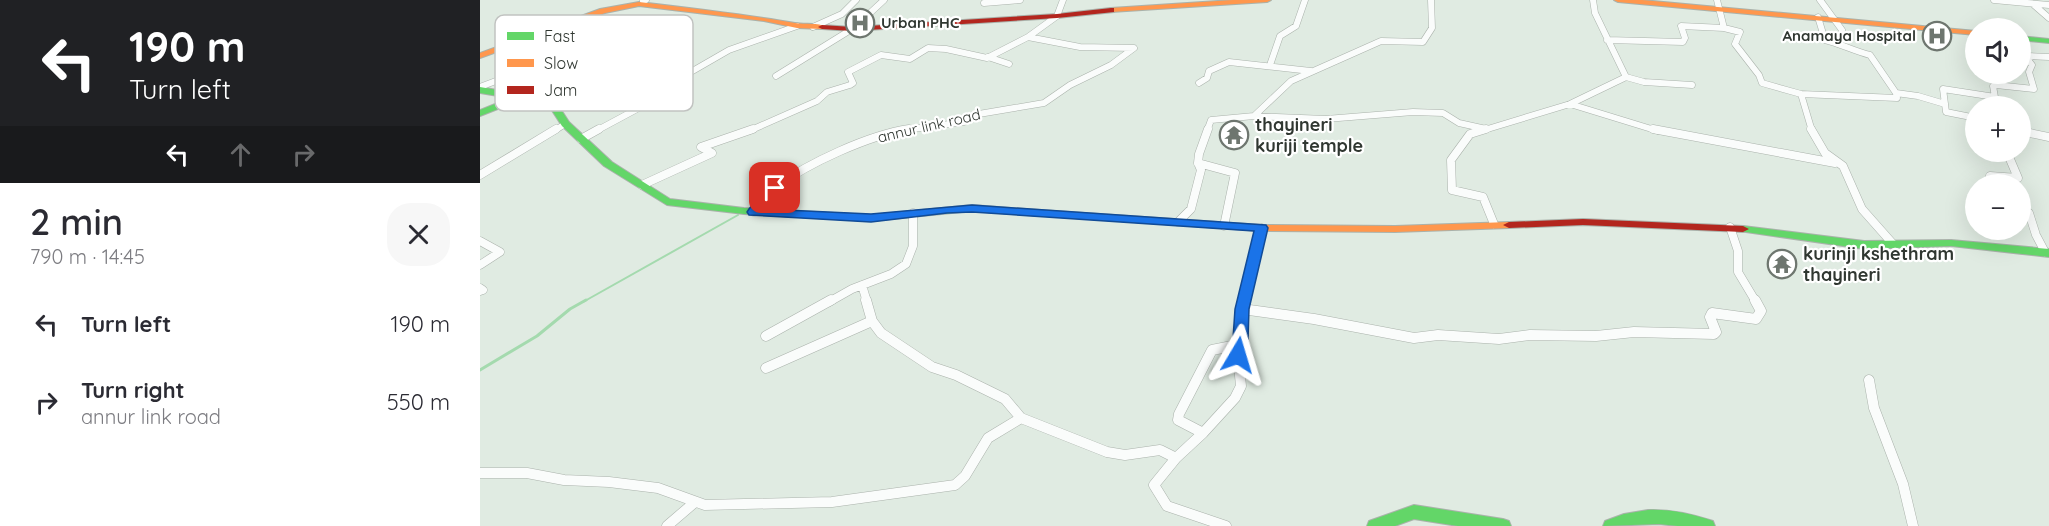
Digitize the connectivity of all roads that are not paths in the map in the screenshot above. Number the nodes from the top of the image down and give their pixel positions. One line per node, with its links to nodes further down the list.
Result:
1 (856, 0): 23 (street)
2 (884, 0): 25 (street)
3 (1020, 0): 14 (street)
4 (1063, 0): 18 (street)
5 (1267, 0): 18 (main road)
6 (1305, 0): 37 (street)
7 (1431, 0): 39 (street)
8 (1593, 0): 30 (street)
9 (1618, 0): 16 (main road)
10 (1820, 0): 20 (street)
11 (1994, 0): 15 (street)
12 (642, 1): 17 (main road); 22 (main road)
13 (2049, 2): 15 (street)
14 (984, 3)
15 (2030, 3): 21 (street)
16 (1718, 4): 19 (main road); 24 (street)
17 (590, 15)
18 (1057, 16): 25 (main road); 28 (street)
19 (1818, 17): 20 (main road); 48 (street)
20 (1835, 18): 26 (street); 27 (main road)
21 (2049, 18)
22 (797, 26): 23 (main road); 38 (street)
23 (813, 27): 25 (main road)
24 (1724, 28): 30 (street); 47 (street)
25 (857, 29): 40 (street)
26 (1842, 30)
27 (1965, 32)
28 (1028, 37): 34 (street); 67 (street, annur link road)
29 (2031, 39): 31 (main road)
30 (1607, 40): 41 (street)
31 (2049, 41)
32 (495, 50): 33 (main road)
33 (480, 56)
34 (988, 57): 36 (street); 66 (street)
35 (2049, 57): 51 (street)
36 (1009, 64)
37 (1270, 65): 39 (street); 43 (street)
38 (693, 70)
39 (1312, 71): 56 (street)
40 (776, 76)
41 (1626, 77): 44 (street); 50 (street)
42 (495, 83): 45 (street)
43 (1199, 83)
44 (1692, 85)
45 (480, 89): 46 (main road)
46 (495, 92)
47 (1801, 94): 48 (street); 64 (street)
48 (1897, 96): 49 (street); 51 (street)
49 (1925, 103)
50 (1570, 104): 59 (street); 64 (street)
51 (1945, 104): 57 (street)
52 (495, 107): 55 (main road)
53 (557, 111): 58 (main road)
54 (633, 111): 62 (street)
55 (480, 112)
56 (1254, 116): 59 (street); 63 (street)
57 (1965, 116)
58 (565, 124): 62 (main road); 65 (street)
59 (1486, 129): 71 (street)
60 (2031, 133): 61 (street)
61 (2049, 137)
62 (581, 139): 66 (main road)
63 (1198, 163): 70 (street); 72 (street)
64 (1835, 164): 76 (street)
65 (480, 175)
66 (642, 184): 67 (main road)
67 (754, 212): 68 (main road)
68 (913, 213): 70 (main road); 79 (street)
69 (2031, 219): 77 (street)
70 (1178, 222): 72 (main road)
71 (1494, 224): 73 (main road); 74 (main road)
72 (1224, 226): 74 (main road)
73 (1730, 227): 76 (main road); 80 (street)
74 (1262, 228): 80 (street)
75 (480, 241): 78 (street)
76 (1893, 244): 77 (main road)
77 (2047, 253)
78 (480, 265)
79 (862, 285): 81 (street); 82 (street)
80 (1242, 309): 83 (street)
81 (872, 321): 84 (street); 86 (street)
82 (766, 336)
83 (1237, 345): 87 (street); 87 (street)
84 (766, 368)
85 (1869, 380): 97 (street)
86 (1022, 418): 88 (street); 90 (street)
87 (1203, 433): 88 (street)
88 (1176, 458): 92 (street)
89 (480, 473): 90 (street)
90 (694, 502): 91 (street)
91 (668, 526)
92 (1226, 526)
93 (1375, 526): 94 (main road)
94 (1503, 526)
95 (1611, 526): 96 (main road)
96 (1707, 526)
97 (1913, 526)

